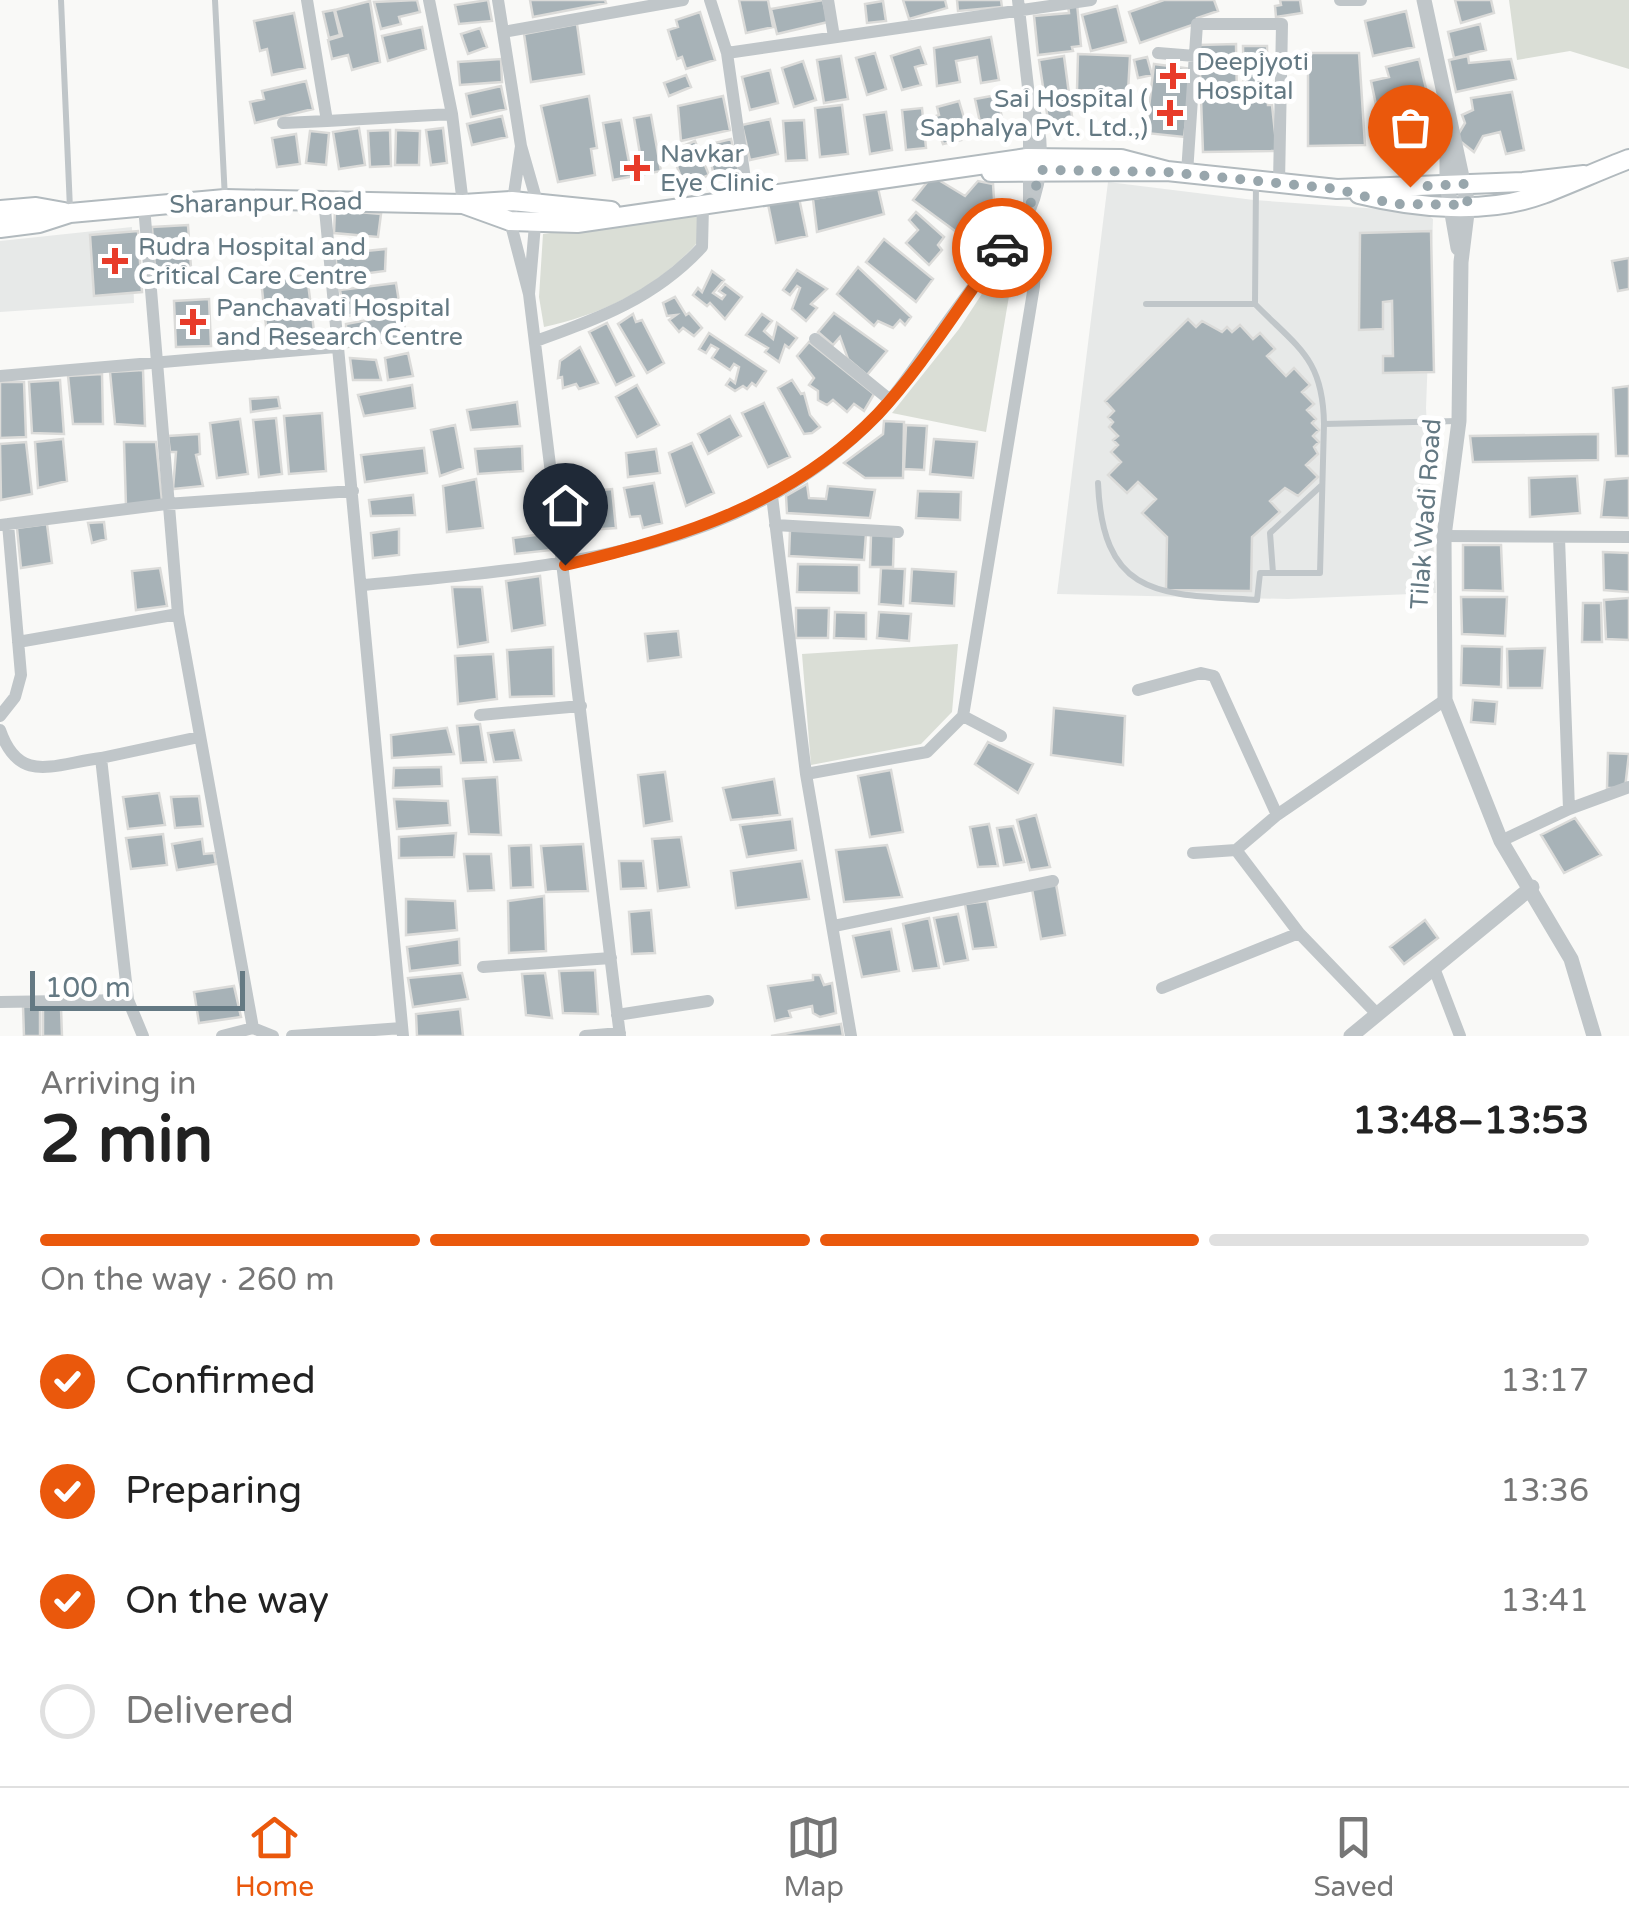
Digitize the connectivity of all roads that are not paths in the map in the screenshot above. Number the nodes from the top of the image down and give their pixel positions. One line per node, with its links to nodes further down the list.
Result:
1 (61, 0): 43 (lane)
2 (215, 0): 31 (lane)
3 (307, 0): 20 (street)
4 (429, 0): 19 (street)
5 (498, 0): 14 (street)
6 (683, 0): 14 (street)
7 (710, 0): 16 (street)
8 (828, 0): 15 (street)
9 (1091, 0): 13 (street)
10 (1340, 0): 11 (street)
11 (1361, 0)
12 (1424, 0): 26 (street, Tilak Wadi Road)
13 (1018, 6): 15 (street); 24 (street)
14 (503, 32): 22 (street)
15 (834, 38): 16 (street)
16 (728, 53): 33 (street)
17 (1158, 53): 18 (street)
18 (1195, 56): 25 (street); 29 (street)
19 (452, 114): 20 (street); 36 (street)
20 (328, 122): 21 (street)
21 (283, 123)
22 (521, 146): 34 (street); 35 (street)
23 (1629, 159): 27 (main road, Sharanpur Road)
24 (1034, 164): 25 (main road, Sharanpur Road); 33 (main road, Sharanpur Road); 42 (street)
25 (1187, 174): 28 (main road, Sharanpur Road)
26 (1454, 174): 27 (main road, Sharanpur Road); 30 (main road, Sharanpur Road); 37 (street, Tilak Wadi Road)
27 (1584, 176): 38 (main road, Sharanpur Road)
28 (1256, 180): 29 (main road, Sharanpur Road); 51 (lane)
29 (1278, 183): 30 (main road, Sharanpur Road)
30 (1426, 196): 37 (main road, Sharanpur Road); 47 (street)
31 (225, 199): 32 (main road, Sharanpur Road); 39 (main road, Sharanpur Road)
32 (324, 199): 36 (main road, Sharanpur Road); 54 (street)
33 (748, 200): 40 (main road, Sharanpur Road)
34 (512, 201): 35 (main road, Sharanpur Road); 36 (main road, Sharanpur Road); 45 (street)
35 (536, 202): 44 (main road, Sharanpur Road); 46 (street)
36 (463, 204): 45 (main road, Sharanpur Road)
37 (1459, 205): 38 (main road, Sharanpur Road); 47 (street, Tilak Wadi Road)
38 (1494, 205): 47 (street)
39 (144, 206): 43 (main road, Sharanpur Road); 55 (street)
40 (702, 206): 44 (main road, Sharanpur Road); 53 (street)
41 (0, 210): 43 (main road, Sharanpur Road)
42 (1028, 212): 57 (street); 81 (street)
43 (70, 213): 48 (main road, Sharanpur Road)
44 (626, 213): 46 (main road, Sharanpur Road)
45 (510, 222): 46 (main road, Sharanpur Road); 49 (street)
46 (536, 223): 49 (street)
47 (1460, 227): 58 (street, Tilak Wadi Road)
48 (0, 228)
49 (529, 294): 53 (street)
50 (1146, 304): 51 (lane)
51 (1254, 304): 59 (lane)
52 (816, 340): 57 (street)
53 (536, 341): 71 (street)
54 (336, 347): 55 (street); 62 (street)
55 (158, 360): 56 (street); 64 (street)
56 (0, 376)
57 (890, 400): 63 (street)
58 (1459, 421): 59 (lane); 68 (street, Tilak Wadi Road)
59 (1324, 424): 61 (lane)
60 (1098, 483): 72 (lane)
61 (1322, 485): 72 (lane); 72 (lane)
62 (353, 491): 64 (street); 73 (street)
63 (772, 496): 66 (street); 71 (street)
64 (166, 504): 65 (street); 74 (street)
65 (4, 525): 75 (street)
66 (775, 525): 67 (street); 86 (street)
67 (898, 532)
68 (1444, 536): 70 (street); 77 (street, Tilak Wadi Road)
69 (1629, 537): 70 (street)
70 (1559, 538): 88 (street)
71 (565, 565): 73 (street); 78 (street)
72 (1273, 573)
73 (364, 585): 107 (street)
74 (178, 614): 75 (street); 84 (street)
75 (18, 642): 80 (street)
76 (1138, 690): 89 (street)
77 (1445, 700): 89 (street); 90 (street, Tilak Wadi Road)
78 (581, 706): 79 (street); 97 (street)
79 (480, 715)
80 (0, 716)
81 (963, 716): 83 (street); 86 (street)
82 (0, 730): 85 (street)
83 (1001, 736)
84 (198, 737): 85 (street); 106 (street)
85 (100, 758): 101 (street)
86 (806, 774): 95 (street)
87 (1629, 787): 88 (street)
88 (1568, 808): 90 (street)
89 (1277, 815): 91 (street)
90 (1502, 841): 94 (street, Tilak Wadi Road)
91 (1236, 850): 92 (street); 96 (street)
92 (1193, 853)
93 (1054, 881): 95 (street)
94 (1532, 887): 99 (street); 117 (street, Tilak Wadi Road)
95 (834, 926): 114 (street)
96 (1299, 933): 100 (street); 104 (street)
97 (611, 958): 98 (street); 105 (street)
98 (483, 967)
99 (1434, 968): 104 (street); 116 (street)
100 (1162, 988)
101 (128, 1000): 103 (street); 109 (street)
102 (708, 1001): 105 (street)
103 (0, 1002)
104 (1377, 1014): 115 (street)
105 (618, 1015): 108 (street)
106 (254, 1028): 110 (street); 111 (street)
107 (402, 1032): 112 (street)
108 (620, 1035): 113 (street)
109 (143, 1036)
110 (222, 1036)
111 (274, 1036)
112 (292, 1036)
113 (585, 1036)
114 (850, 1036)
115 (1351, 1036)
116 (1460, 1036)
117 (1594, 1036)

